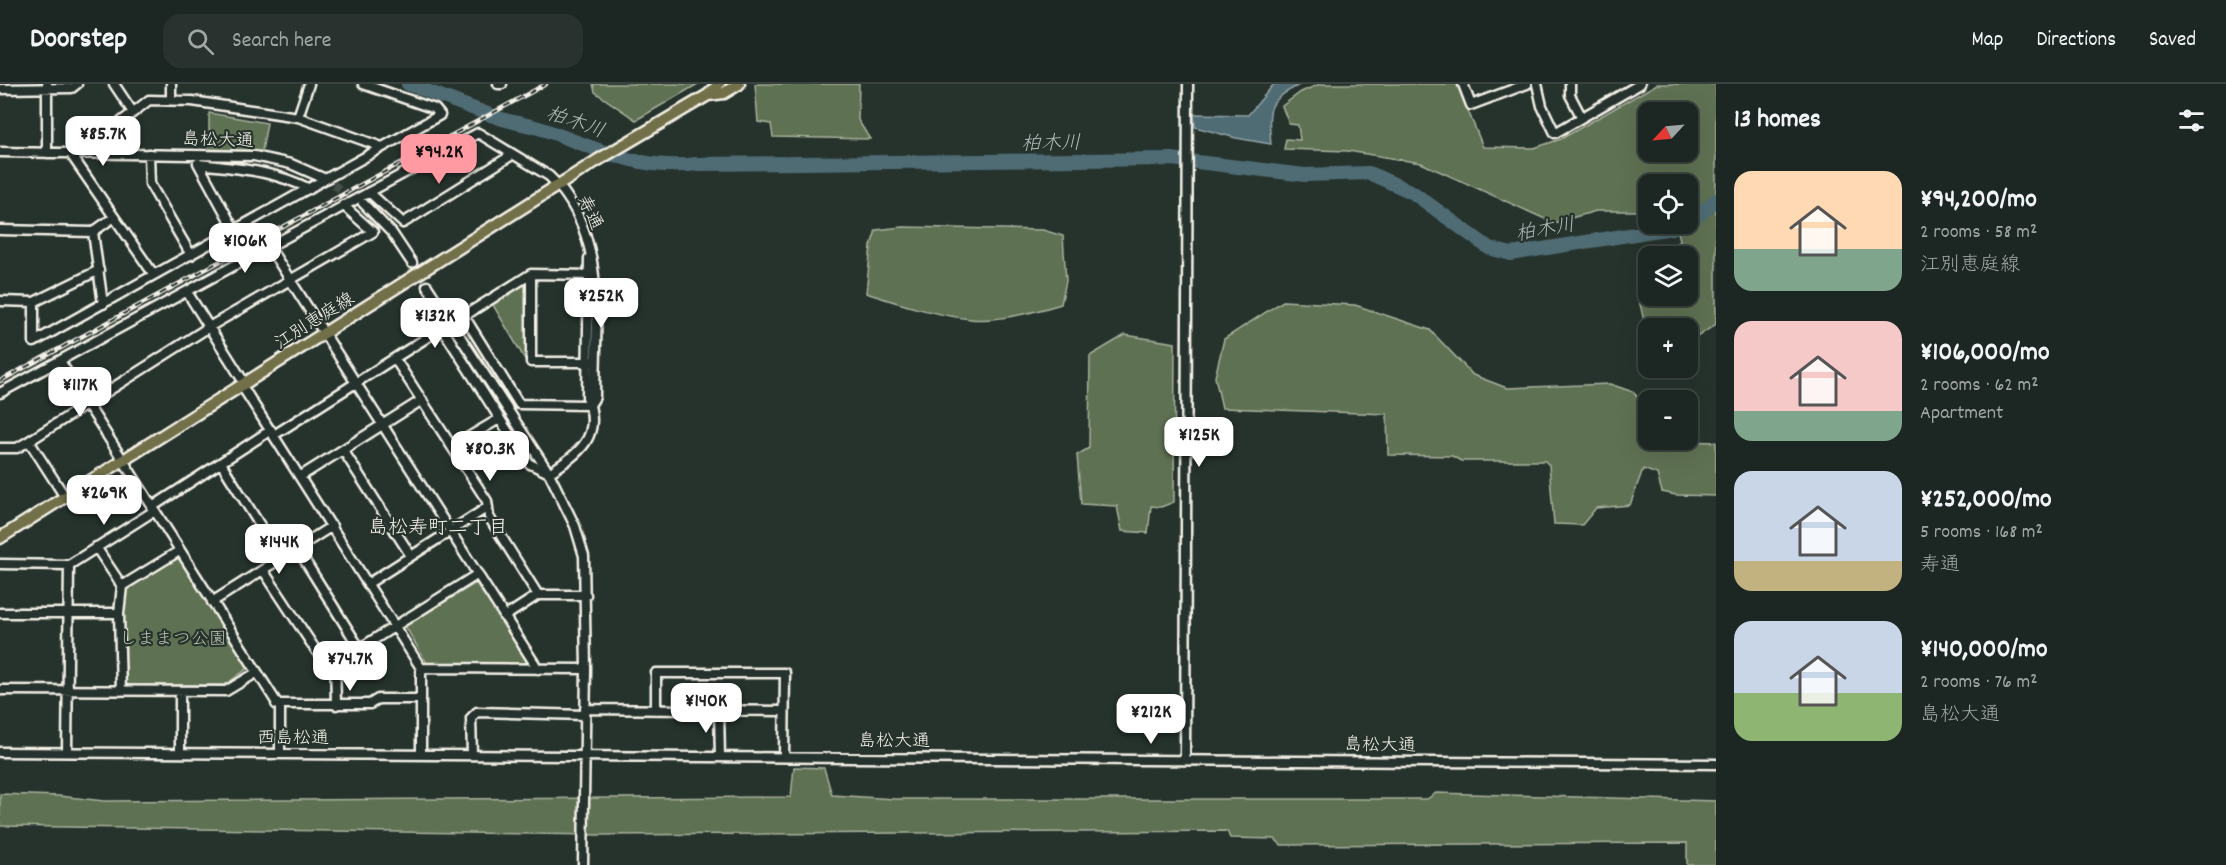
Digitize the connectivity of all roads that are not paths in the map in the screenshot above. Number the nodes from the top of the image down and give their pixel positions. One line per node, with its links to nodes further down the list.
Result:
1 (78, 84): 14 (street)
2 (114, 84): 19 (street)
3 (171, 84): 18 (street)
4 (309, 84): 21 (street)
5 (363, 84): 22 (street)
6 (719, 84): 17 (main road, 江別恵庭線)
7 (739, 84): 17 (main road, 江別恵庭線)
8 (1188, 84): 127 (street)
9 (1463, 84): 10 (street)
10 (1527, 84)
11 (1537, 84): 20 (street)
12 (1570, 84): 20 (street)
13 (1640, 84): 15 (street)
14 (47, 86): 16 (street); 24 (street)
15 (1624, 88): 20 (street)
16 (0, 89)
17 (708, 95): 32 (main road, 江別恵庭線)
18 (171, 100): 19 (street); 21 (street)
19 (132, 111): 26 (street)
20 (1581, 116)
21 (298, 117): 22 (street)
22 (382, 147): 33 (street)
23 (0, 152): 24 (street, 島松大通)
24 (47, 153): 25 (street, 島松大通)
25 (70, 153): 26 (street, 島松大通); 37 (street)
26 (80, 153): 27 (street, 島松大通)
27 (149, 154): 28 (street, 島松大通); 42 (street)
28 (193, 154): 30 (street); 31 (street, 島松大通)
29 (512, 155): 32 (street); 34 (street); 34 (street)
30 (199, 164): 33 (street); 39 (street)
31 (323, 178)
32 (559, 185): 47 (street, 寿通); 55 (main road, 江別恵庭線)
33 (310, 189): 39 (street)
34 (369, 192): 36 (street)
35 (363, 203): 43 (street)
36 (343, 205): 41 (street); 48 (street)
37 (114, 217): 40 (street); 46 (street)
38 (0, 230): 40 (street)
39 (236, 231): 42 (street)
40 (93, 232): 44 (street)
41 (268, 245): 48 (street); 50 (street)
42 (191, 255): 46 (street)
43 (412, 263)
44 (99, 270): 52 (street); 53 (street)
45 (531, 274): 47 (street); 58 (street); 64 (street)
46 (154, 275): 53 (street)
47 (591, 275): 58 (street, 寿通)
48 (291, 280): 54 (street); 55 (street)
49 (427, 286): 74 (street)
50 (187, 292): 54 (street); 57 (street)
51 (0, 301): 52 (street)
52 (34, 302): 53 (street)
53 (103, 304)
54 (209, 327): 60 (street); 63 (street)
55 (325, 333): 59 (street); 60 (main road, 江別恵庭線)
56 (395, 359): 59 (street); 62 (street); 65 (street)
57 (60, 361): 61 (street); 63 (street)
58 (592, 362): 64 (street, 寿通)
59 (357, 384): 66 (street); 67 (street)
60 (244, 385): 67 (street); 72 (main road, 江別恵庭線)
61 (0, 393)
62 (422, 400): 66 (street); 69 (street)
63 (87, 405): 68 (street); 72 (street)
64 (590, 405): 74 (street, 寿通)
65 (499, 419): 69 (street); 74 (street)
66 (383, 424): 71 (street); 80 (street)
67 (273, 433): 73 (street); 75 (street)
68 (29, 441): 70 (street); 76 (street)
69 (452, 447): 77 (street)
70 (0, 448)
71 (343, 450): 75 (street); 85 (street)
72 (122, 461): 76 (main road, 江別恵庭線); 78 (street)
73 (220, 463): 78 (street); 86 (street)
74 (549, 473): 94 (street)
75 (301, 476): 79 (street)
76 (65, 497): 81 (main road, 江別恵庭線)
77 (488, 507): 80 (street); 93 (street)
78 (153, 509): 82 (street); 84 (street)
79 (333, 526): 83 (street); 91 (street)
80 (450, 531): 85 (street); 90 (street)
81 (0, 538)
82 (96, 547): 88 (street); 92 (street)
83 (297, 548): 86 (street); 101 (street)
84 (179, 550): 92 (street); 95 (street)
85 (411, 556): 91 (street)
86 (281, 559): 89 (street)
87 (0, 564): 88 (street)
88 (69, 565): 97 (street)
89 (263, 570): 95 (street); 102 (street)
90 (478, 574): 99 (street); 100 (street)
91 (369, 583): 100 (street)
92 (122, 586): 98 (street)
93 (538, 595): 94 (street); 99 (street)
94 (586, 595): 105 (street)
95 (212, 602): 106 (street)
96 (0, 613): 97 (street)
97 (69, 613): 98 (street); 108 (street)
98 (119, 613): 109 (street)
99 (504, 617): 104 (street)
100 (396, 626): 101 (street); 103 (street)
101 (360, 649): 102 (street)
102 (335, 653): 113 (street)
103 (421, 668): 104 (street); 111 (street)
104 (538, 669): 105 (street)
105 (586, 669): 117 (street)
106 (256, 673): 110 (street); 112 (street)
107 (0, 690): 108 (street)
108 (68, 691): 109 (street); 119 (street)
109 (121, 691): 110 (street)
110 (180, 692): 120 (street)
111 (422, 699): 113 (street); 123 (street)
112 (276, 704): 113 (street); 121 (street)
113 (336, 705)
114 (656, 710): 115 (street); 116 (street); 117 (street)
115 (719, 711): 116 (street); 125 (street)
116 (784, 711): 126 (street)
117 (585, 712): 122 (street); 124 (street)
118 (0, 752): 119 (street, 西島松通)
119 (67, 752): 120 (street, 西島松通)
120 (180, 753): 121 (street, 西島松通)
121 (280, 753): 123 (street, 西島松通)
122 (472, 754): 123 (street, 西島松通); 124 (street, 西島松通)
123 (421, 755)
124 (585, 756): 125 (street, 島松大通); 129 (street)
125 (720, 757): 126 (street, 島松大通)
126 (784, 757): 127 (street, 島松大通)
127 (1185, 759): 128 (street, 島松大通)
128 (1716, 764)
129 (583, 865)

